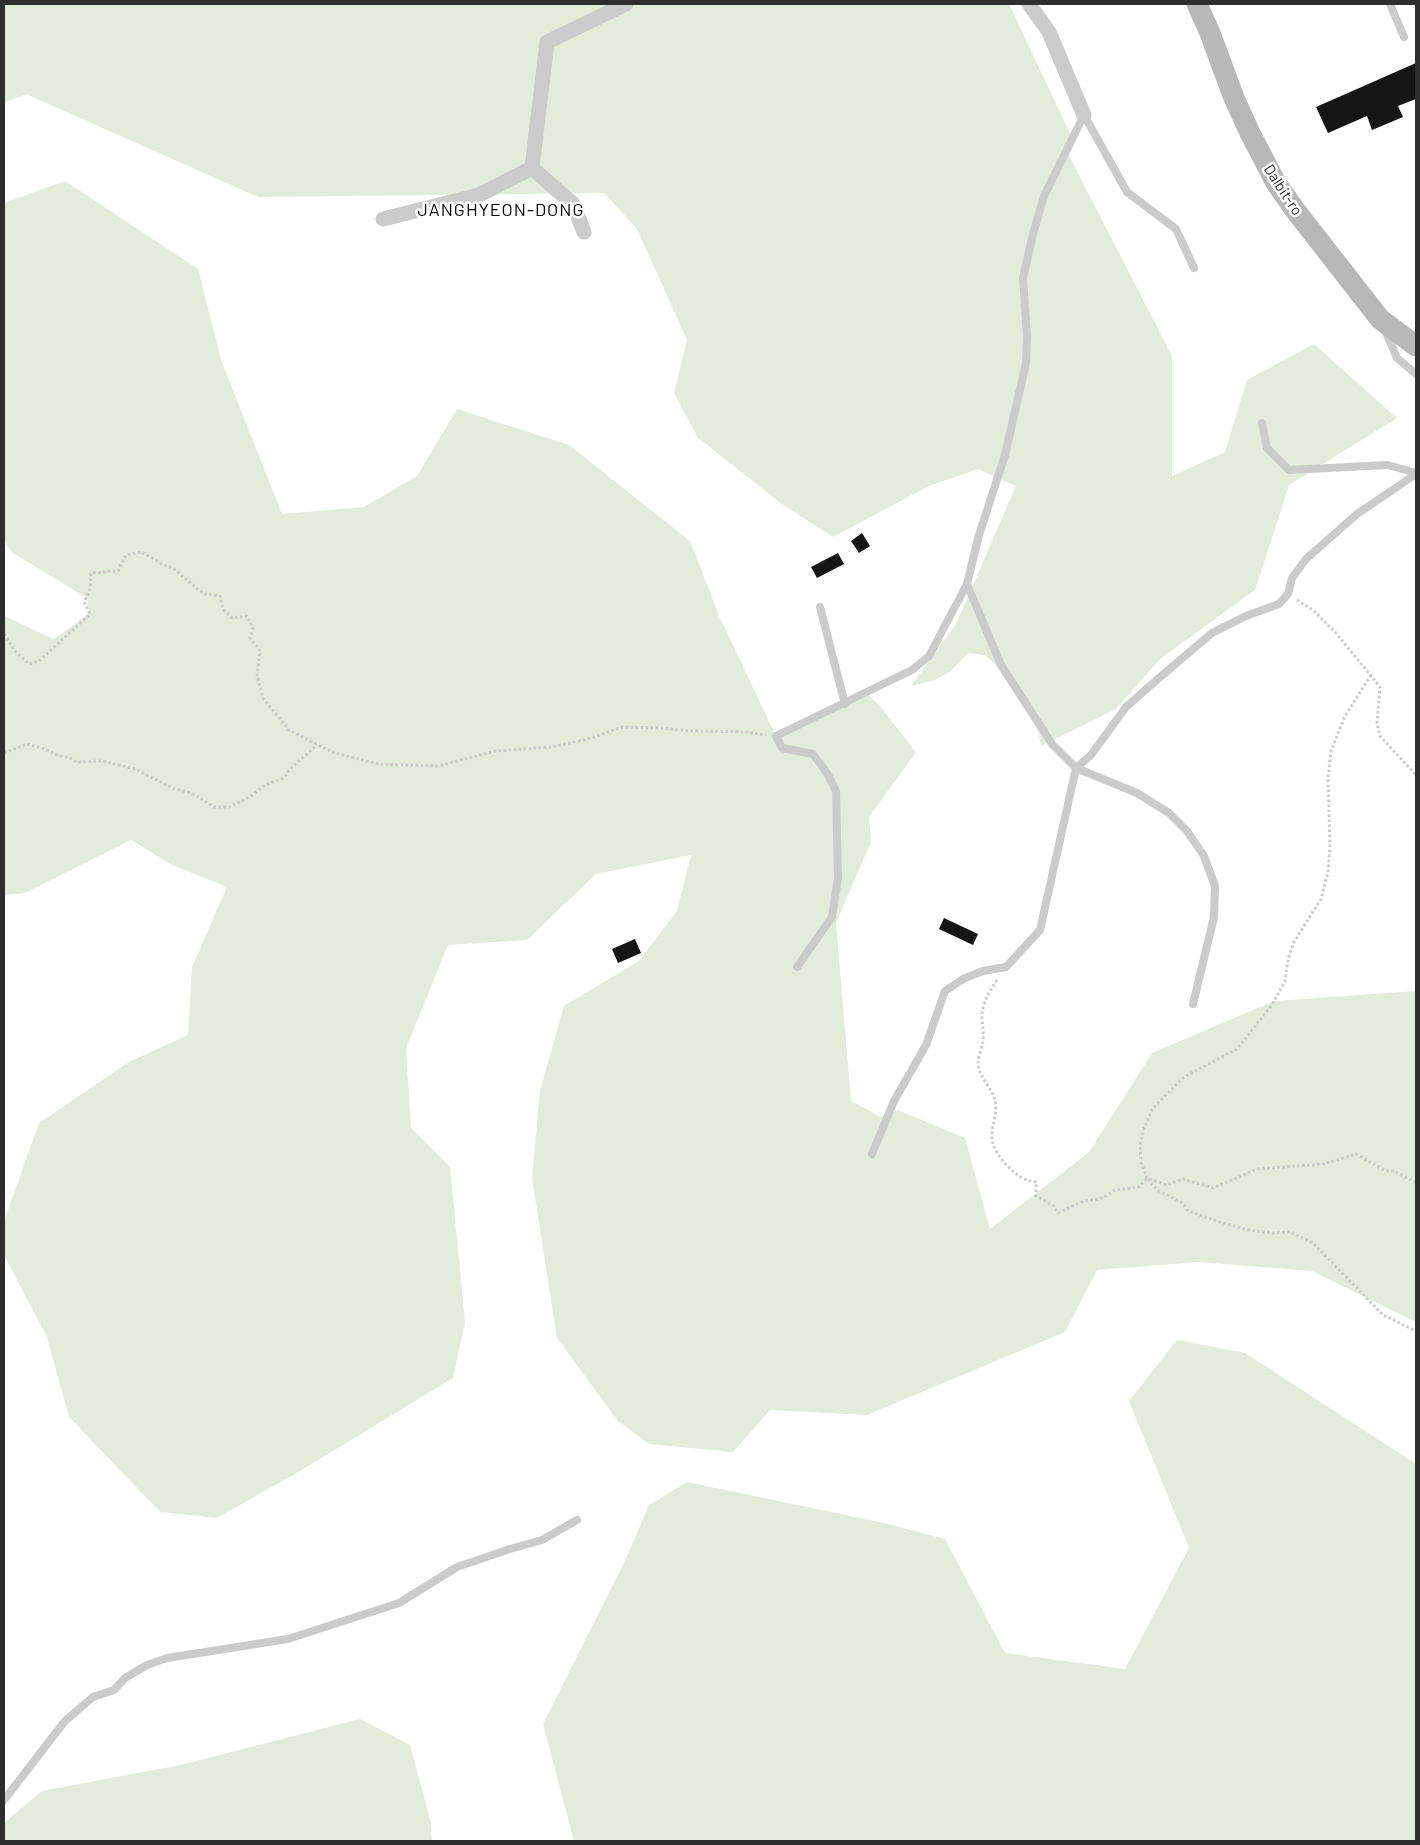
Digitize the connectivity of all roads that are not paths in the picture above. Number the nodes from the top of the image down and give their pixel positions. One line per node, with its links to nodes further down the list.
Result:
1 (626, 4): 7 (street)
2 (1029, 4): 6 (street)
3 (1197, 4): 11 (main road, Dalbit-ro)
4 (1390, 4): 5 (lane)
5 (1404, 37)
6 (1084, 115): 10 (lane); 16 (lane)
7 (532, 168): 8 (street); 9 (street)
8 (383, 219)
9 (584, 232)
10 (1194, 268)
11 (1380, 319): 12 (main road, Dalbit-ro); 13 (lane)
12 (1416, 346)
13 (1416, 374)
14 (1262, 423): 15 (lane)
15 (1416, 473): 19 (lane)
16 (967, 584): 18 (lane); 19 (lane)
17 (820, 607): 18 (lane)
18 (845, 704): 20 (lane)
19 (1076, 768): 21 (lane); 22 (lane)
20 (797, 967)
21 (1193, 1004)
22 (872, 1154)
23 (577, 1520): 24 (lane)
24 (4, 1800)

